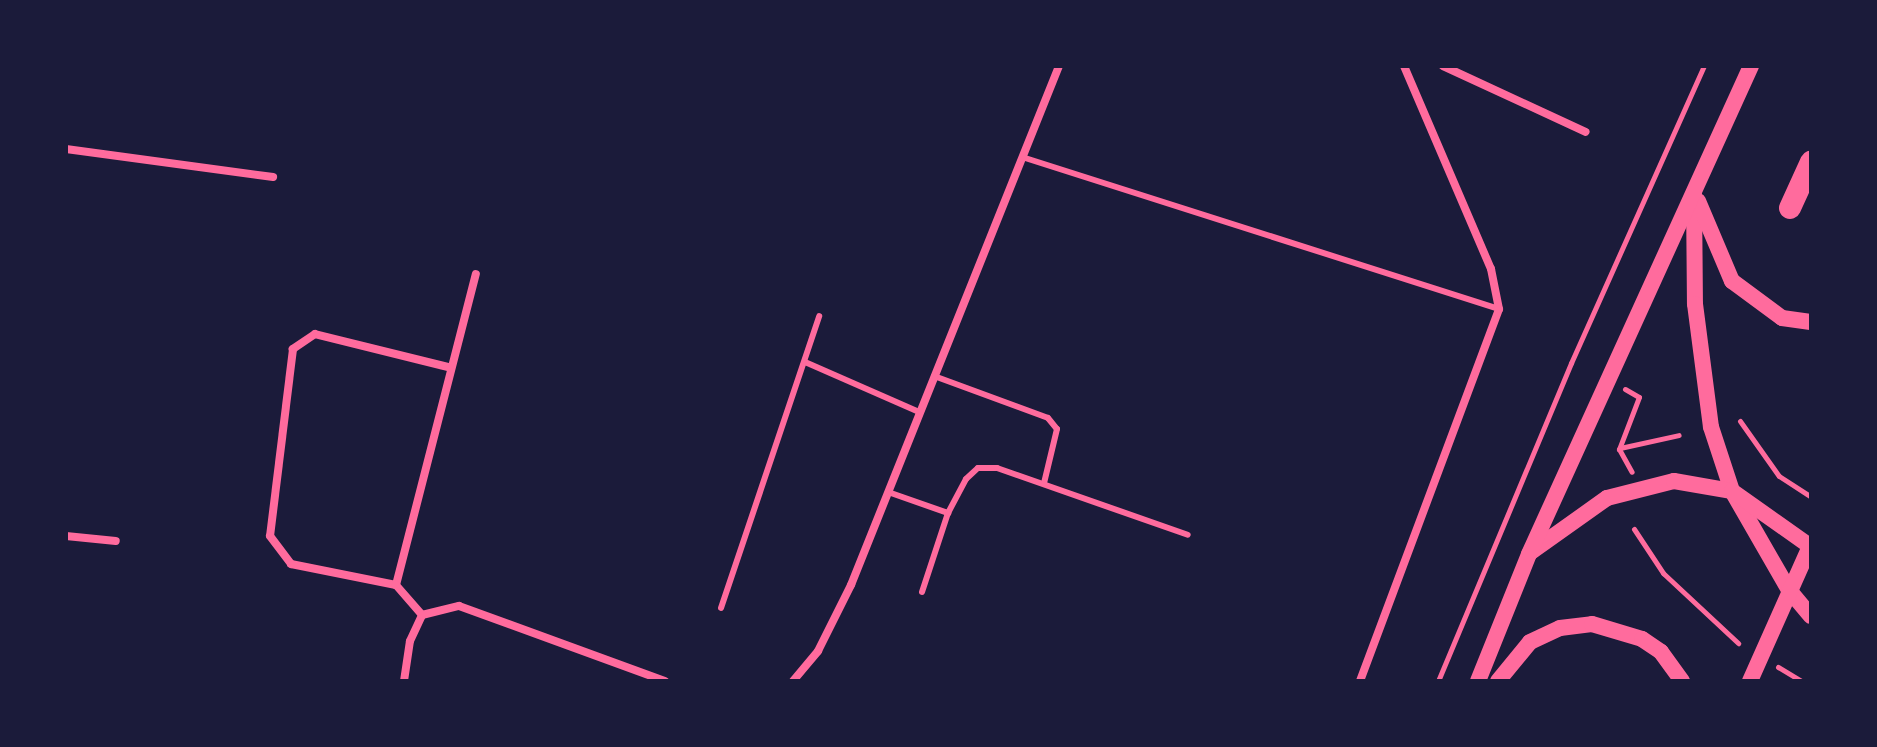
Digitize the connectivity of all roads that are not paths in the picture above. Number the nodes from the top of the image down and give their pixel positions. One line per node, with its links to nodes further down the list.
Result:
1 (1059, 66): 7 (street)
2 (1404, 66): 13 (street)
3 (1443, 66): 5 (street)
4 (1751, 66): 10 (main road)
5 (1586, 132)
6 (66, 149): 9 (street)
7 (1022, 157): 13 (lane); 18 (street)
8 (1811, 162): 11 (highway)
9 (273, 177)
10 (1694, 189): 15 (main road); 21 (main road); 28 (main road)
11 (1790, 208)
12 (476, 274): 17 (street)
13 (1499, 309): 38 (street)
14 (819, 316): 16 (lane)
15 (1811, 322)
16 (805, 362): 19 (lane); 32 (lane)
17 (448, 367): 29 (street); 29 (street)
18 (934, 376): 19 (street); 20 (lane)
19 (919, 412): 22 (street)
20 (1044, 483): 23 (lane); 24 (lane)
21 (1732, 491): 27 (main road); 28 (main road); 30 (main road)
22 (888, 492): 23 (lane); 37 (street)
23 (948, 513): 31 (lane)
24 (1188, 535)
25 (66, 536): 26 (street)
26 (116, 541)
27 (1811, 546): 30 (main road)
28 (1529, 554): 39 (main road)
29 (396, 585): 33 (street)
30 (1789, 590): 34 (main road); 42 (main road)
31 (922, 592)
32 (721, 608)
33 (422, 615): 35 (street); 36 (street)
34 (1811, 616)
35 (404, 681)
36 (665, 681)
37 (793, 681)
38 (1360, 681)
39 (1478, 681)
40 (1498, 681): 41 (main road)
41 (1682, 681)
42 (1750, 681)

